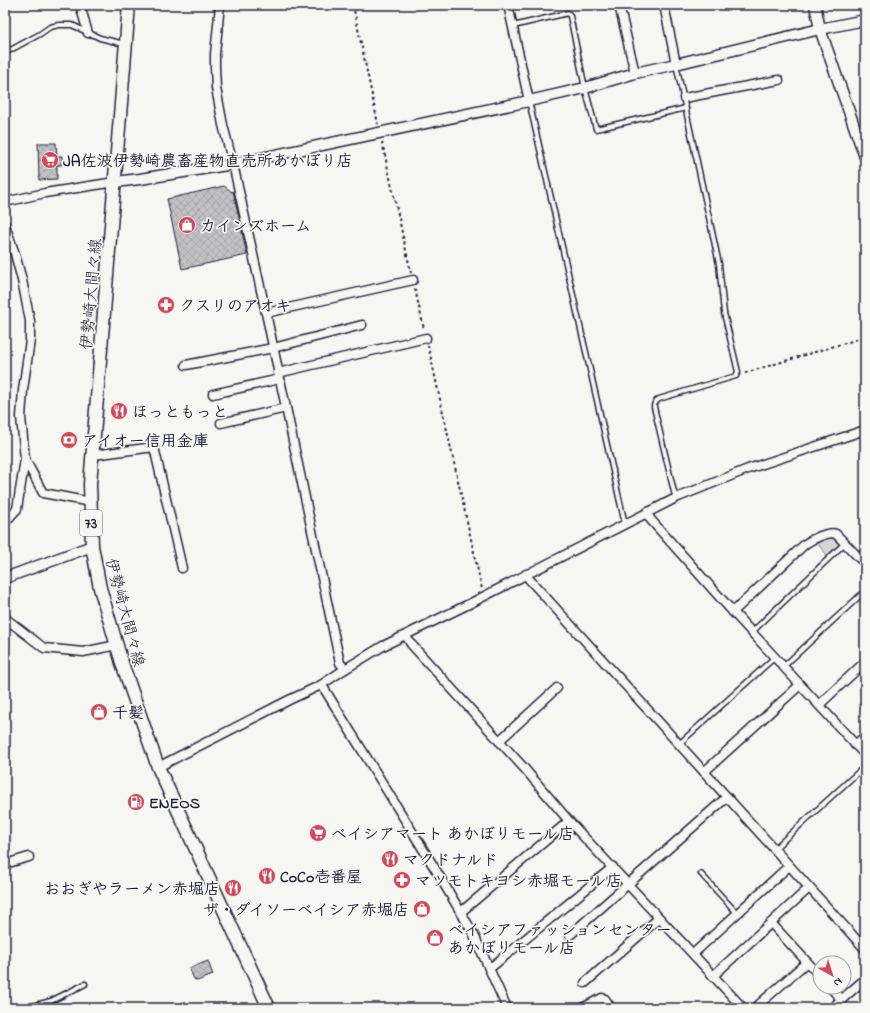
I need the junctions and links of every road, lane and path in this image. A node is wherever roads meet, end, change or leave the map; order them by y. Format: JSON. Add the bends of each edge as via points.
{"nodes":[{"id":1,"x":80,"y":5,"type":"edge"},
{"id":2,"x":129,"y":5,"type":"edge"},
{"id":3,"x":220,"y":5,"type":"edge"},
{"id":4,"x":353,"y":5,"type":"edge"},
{"id":5,"x":508,"y":5,"type":"edge"},
{"id":6,"x":619,"y":5,"type":"edge"},
{"id":7,"x":664,"y":5,"type":"edge"},
{"id":8,"x":815,"y":5,"type":"edge"},
{"id":9,"x":865,"y":20,"type":"edge"},
{"id":10,"x":513,"y":26,"type":"junction"},
{"id":11,"x":820,"y":29,"type":"junction"},
{"id":12,"x":88,"y":33,"type":"junction"},
{"id":13,"x":126,"y":45,"type":"junction"},
{"id":14,"x":5,"y":53,"type":"edge"},
{"id":15,"x":676,"y":64,"type":"junction"},
{"id":16,"x":635,"y":73,"type":"junction"},
{"id":17,"x":779,"y":80,"type":"dead end"},
{"id":18,"x":585,"y":88,"type":"junction"},
{"id":19,"x":684,"y":98,"type":"junction"},
{"id":20,"x":529,"y":100,"type":"junction"},
{"id":21,"x":686,"y":108,"type":"junction"},
{"id":22,"x":380,"y":132,"type":"junction"},
{"id":23,"x":865,"y":157,"type":"edge"},
{"id":24,"x":233,"y":164,"type":"junction"},
{"id":25,"x":115,"y":182,"type":"junction"},
{"id":26,"x":5,"y":202,"type":"edge"},
{"id":27,"x":5,"y":225,"type":"edge"},
{"id":28,"x":413,"y":280,"type":"junction"},
{"id":29,"x":266,"y":313,"type":"junction"},
{"id":30,"x":362,"y":325,"type":"dead end"},
{"id":31,"x":865,"y":337,"type":"edge"},
{"id":32,"x":426,"y":338,"type":"junction"},
{"id":33,"x":273,"y":348,"type":"junction"},
{"id":34,"x":186,"y":365,"type":"dead end"},
{"id":35,"x":279,"y":376,"type":"junction"},
{"id":36,"x":736,"y":376,"type":"junction"},
{"id":37,"x":213,"y":394,"type":"dead end"},
{"id":38,"x":286,"y":408,"type":"junction"},
{"id":39,"x":221,"y":423,"type":"dead end"},
{"id":40,"x":865,"y":430,"type":"edge"},
{"id":41,"x":92,"y":455,"type":"junction"},
{"id":42,"x":25,"y":459,"type":"junction"},
{"id":43,"x":676,"y":498,"type":"junction"},
{"id":44,"x":91,"y":502,"type":"junction"},
{"id":45,"x":648,"y":512,"type":"junction"},
{"id":46,"x":5,"y":522,"type":"edge"},
{"id":47,"x":625,"y":524,"type":"junction"},
{"id":48,"x":846,"y":543,"type":"junction"},
{"id":49,"x":92,"y":546,"type":"junction"},
{"id":50,"x":865,"y":564,"type":"edge"},
{"id":51,"x":182,"y":568,"type":"dead end"},
{"id":52,"x":526,"y":574,"type":"junction"},
{"id":53,"x":5,"y":578,"type":"edge"},
{"id":54,"x":865,"y":591,"type":"edge"},
{"id":55,"x":484,"y":596,"type":"junction"},
{"id":56,"x":733,"y":612,"type":"junction"},
{"id":57,"x":5,"y":618,"type":"edge"},
{"id":58,"x":752,"y":632,"type":"junction"},
{"id":59,"x":406,"y":636,"type":"junction"},
{"id":60,"x":117,"y":645,"type":"junction"},
{"id":61,"x":775,"y":657,"type":"junction"},
{"id":62,"x":865,"y":662,"type":"edge"},
{"id":63,"x":784,"y":667,"type":"junction"},
{"id":64,"x":345,"y":668,"type":"junction"},
{"id":65,"x":321,"y":685,"type":"junction"},
{"id":66,"x":800,"y":685,"type":"junction"},
{"id":67,"x":557,"y":688,"type":"dead end"},
{"id":68,"x":819,"y":705,"type":"junction"},
{"id":69,"x":865,"y":736,"type":"edge"},
{"id":70,"x":499,"y":741,"type":"junction"},
{"id":71,"x":679,"y":744,"type":"junction"},
{"id":72,"x":855,"y":745,"type":"junction"},
{"id":73,"x":865,"y":755,"type":"edge"},
{"id":74,"x":865,"y":766,"type":"edge"},
{"id":75,"x":158,"y":767,"type":"junction"},
{"id":76,"x":704,"y":772,"type":"junction"},
{"id":77,"x":727,"y":797,"type":"junction"},
{"id":78,"x":569,"y":821,"type":"junction"},
{"id":79,"x":774,"y":849,"type":"junction"},
{"id":80,"x":29,"y":857,"type":"dead end"},
{"id":81,"x":5,"y":864,"type":"edge"},
{"id":82,"x":789,"y":866,"type":"junction"},
{"id":83,"x":612,"y":867,"type":"junction"},
{"id":84,"x":701,"y":874,"type":"dead end"},
{"id":85,"x":628,"y":884,"type":"junction"},
{"id":86,"x":809,"y":888,"type":"junction"},
{"id":87,"x":460,"y":912,"type":"junction"},
{"id":88,"x":737,"y":914,"type":"junction"},
{"id":89,"x":659,"y":918,"type":"junction"},
{"id":90,"x":771,"y":923,"type":"junction"},
{"id":91,"x":570,"y":935,"type":"dead end"},
{"id":92,"x":865,"y":949,"type":"edge"},
{"id":93,"x":693,"y":954,"type":"junction"},
{"id":94,"x":807,"y":962,"type":"junction"},
{"id":95,"x":812,"y":967,"type":"edge"},
{"id":96,"x":489,"y":969,"type":"junction"},
{"id":97,"x":713,"y":976,"type":"junction"},
{"id":98,"x":865,"y":979,"type":"edge"},
{"id":99,"x":584,"y":983,"type":"dead end"},
{"id":100,"x":85,"y":984,"type":"dead end"},
{"id":101,"x":837,"y":995,"type":"edge"},
{"id":102,"x":842,"y":1000,"type":"junction"},
{"id":103,"x":24,"y":1008,"type":"edge"},
{"id":104,"x":269,"y":1008,"type":"edge"},
{"id":105,"x":507,"y":1008,"type":"edge"},
{"id":106,"x":582,"y":1008,"type":"edge"},
{"id":107,"x":612,"y":1008,"type":"edge"},
{"id":108,"x":743,"y":1008,"type":"edge"},
{"id":109,"x":756,"y":1008,"type":"edge"},
{"id":110,"x":832,"y":1008,"type":"edge"}],
"edges":[{"from":1,"to":12,"type":"street"},
{"from":2,"to":13,"type":"main road","name":"伊勢崎大間々線","number":"73"},
{"from":3,"to":24,"type":"street","via":[[215,54],[216,88]]},
{"from":4,"to":22,"type":"path"},
{"from":5,"to":10,"type":"street"},
{"from":6,"to":16,"type":"street"},
{"from":7,"to":15,"type":"street"},
{"from":8,"to":11,"type":"street"},
{"from":9,"to":11,"type":"street"},
{"from":10,"to":18,"type":"lane","via":[[568,13]]},
{"from":10,"to":20,"type":"street"},
{"from":11,"to":15,"type":"street"},
{"from":11,"to":23,"type":"street"},
{"from":12,"to":13,"type":"lane"},
{"from":12,"to":14,"type":"lane","via":[[72,25],[50,27]]},
{"from":13,"to":25,"type":"main road","name":"伊勢崎大間々線","number":"73"},
{"from":15,"to":16,"type":"street"},
{"from":15,"to":19,"type":"lane"},
{"from":16,"to":18,"type":"street"},
{"from":17,"to":19,"type":"street"},
{"from":18,"to":20,"type":"street"},
{"from":18,"to":21,"type":"lane","via":[[596,129]]},
{"from":19,"to":21,"type":"lane"},
{"from":20,"to":22,"type":"street"},
{"from":20,"to":47,"type":"lane"},
{"from":21,"to":36,"type":"lane","via":[[719,264],[724,313],[738,372]]},
{"from":22,"to":24,"type":"street"},
{"from":22,"to":28,"type":"path"},
{"from":24,"to":25,"type":"street"},
{"from":24,"to":29,"type":"street"},
{"from":25,"to":26,"type":"street"},
{"from":25,"to":41,"type":"main road","name":"伊勢崎大間々線","number":"73"},
{"from":27,"to":42,"type":"street","via":[[22,280],[30,321],[21,417]]},
{"from":28,"to":29,"type":"street"},
{"from":28,"to":32,"type":"path"},
{"from":29,"to":33,"type":"street"},
{"from":30,"to":33,"type":"street"},
{"from":31,"to":36,"type":"path"},
{"from":32,"to":35,"type":"street"},
{"from":32,"to":55,"type":"path"},
{"from":33,"to":34,"type":"street"},
{"from":33,"to":35,"type":"street"},
{"from":35,"to":37,"type":"street"},
{"from":35,"to":38,"type":"street"},
{"from":36,"to":43,"type":"lane","via":[[660,399],[654,404]]},
{"from":38,"to":39,"type":"street"},
{"from":38,"to":64,"type":"street","via":[[340,663]]},
{"from":40,"to":43,"type":"street","via":[[748,469]]},
{"from":41,"to":44,"type":"main road","name":"伊勢崎大間々線","number":"73"},
{"from":41,"to":51,"type":"street","via":[[154,447]]},
{"from":42,"to":44,"type":"street","via":[[43,492]]},
{"from":42,"to":46,"type":"street","via":[[17,509]]},
{"from":43,"to":45,"type":"street"},
{"from":44,"to":49,"type":"main road","name":"伊勢崎大間々線","number":"73"},
{"from":45,"to":47,"type":"street"},
{"from":45,"to":56,"type":"street","via":[[651,520]]},
{"from":47,"to":52,"type":"street"},
{"from":48,"to":50,"type":"street"},
{"from":48,"to":56,"type":"street","via":[[834,533],[809,541]]},
{"from":48,"to":58,"type":"lane"},
{"from":49,"to":53,"type":"street"},
{"from":49,"to":60,"type":"main road","name":"伊勢崎大間々線","number":"73","via":[[100,588]]},
{"from":52,"to":55,"type":"street"},
{"from":52,"to":71,"type":"street"},
{"from":54,"to":63,"type":"lane"},
{"from":55,"to":59,"type":"street"},
{"from":56,"to":58,"type":"street"},
{"from":57,"to":60,"type":"street","via":[[44,648],[83,652]]},
{"from":58,"to":61,"type":"street"},
{"from":59,"to":64,"type":"street"},
{"from":59,"to":70,"type":"street"},
{"from":60,"to":75,"type":"main road","name":"伊勢崎大間々線","number":"73"},
{"from":61,"to":63,"type":"street"},
{"from":61,"to":71,"type":"lane"},
{"from":62,"to":68,"type":"street"},
{"from":63,"to":66,"type":"street"},
{"from":64,"to":65,"type":"street"},
{"from":65,"to":75,"type":"street"},
{"from":65,"to":87,"type":"street"},
{"from":66,"to":68,"type":"street"},
{"from":66,"to":76,"type":"street"},
{"from":67,"to":70,"type":"street"},
{"from":68,"to":72,"type":"street"},
{"from":69,"to":72,"type":"street"},
{"from":70,"to":78,"type":"street"},
{"from":71,"to":76,"type":"street"},
{"from":72,"to":73,"type":"street"},
{"from":74,"to":79,"type":"lane"},
{"from":75,"to":104,"type":"main road","name":"伊勢崎大間々線","number":"73"},
{"from":76,"to":77,"type":"street"},
{"from":77,"to":79,"type":"street"},
{"from":77,"to":85,"type":"street"},
{"from":78,"to":83,"type":"street"},
{"from":78,"to":87,"type":"street"},
{"from":79,"to":82,"type":"street"},
{"from":80,"to":81,"type":"street"},
{"from":82,"to":86,"type":"street"},
{"from":82,"to":88,"type":"street"},
{"from":83,"to":85,"type":"street"},
{"from":83,"to":96,"type":"street"},
{"from":84,"to":88,"type":"lane"},
{"from":85,"to":89,"type":"street"},
{"from":85,"to":91,"type":"street"},
{"from":86,"to":90,"type":"street"},
{"from":86,"to":92,"type":"street"},
{"from":87,"to":96,"type":"street","via":[[473,933]]},
{"from":88,"to":93,"type":"street"},
{"from":89,"to":93,"type":"street"},
{"from":89,"to":99,"type":"street"},
{"from":90,"to":94,"type":"street"},
{"from":90,"to":97,"type":"street"},
{"from":93,"to":97,"type":"street"},
{"from":94,"to":95,"type":"street"},
{"from":94,"to":109,"type":"street"},
{"from":96,"to":105,"type":"street"},
{"from":97,"to":108,"type":"street"},
{"from":98,"to":102,"type":"street"},
{"from":100,"to":103,"type":"lane","via":[[50,1001]]},
{"from":101,"to":102,"type":"street"},
{"from":102,"to":110,"type":"street"},
{"from":106,"to":107,"type":"street","via":[[602,998]]}]}
